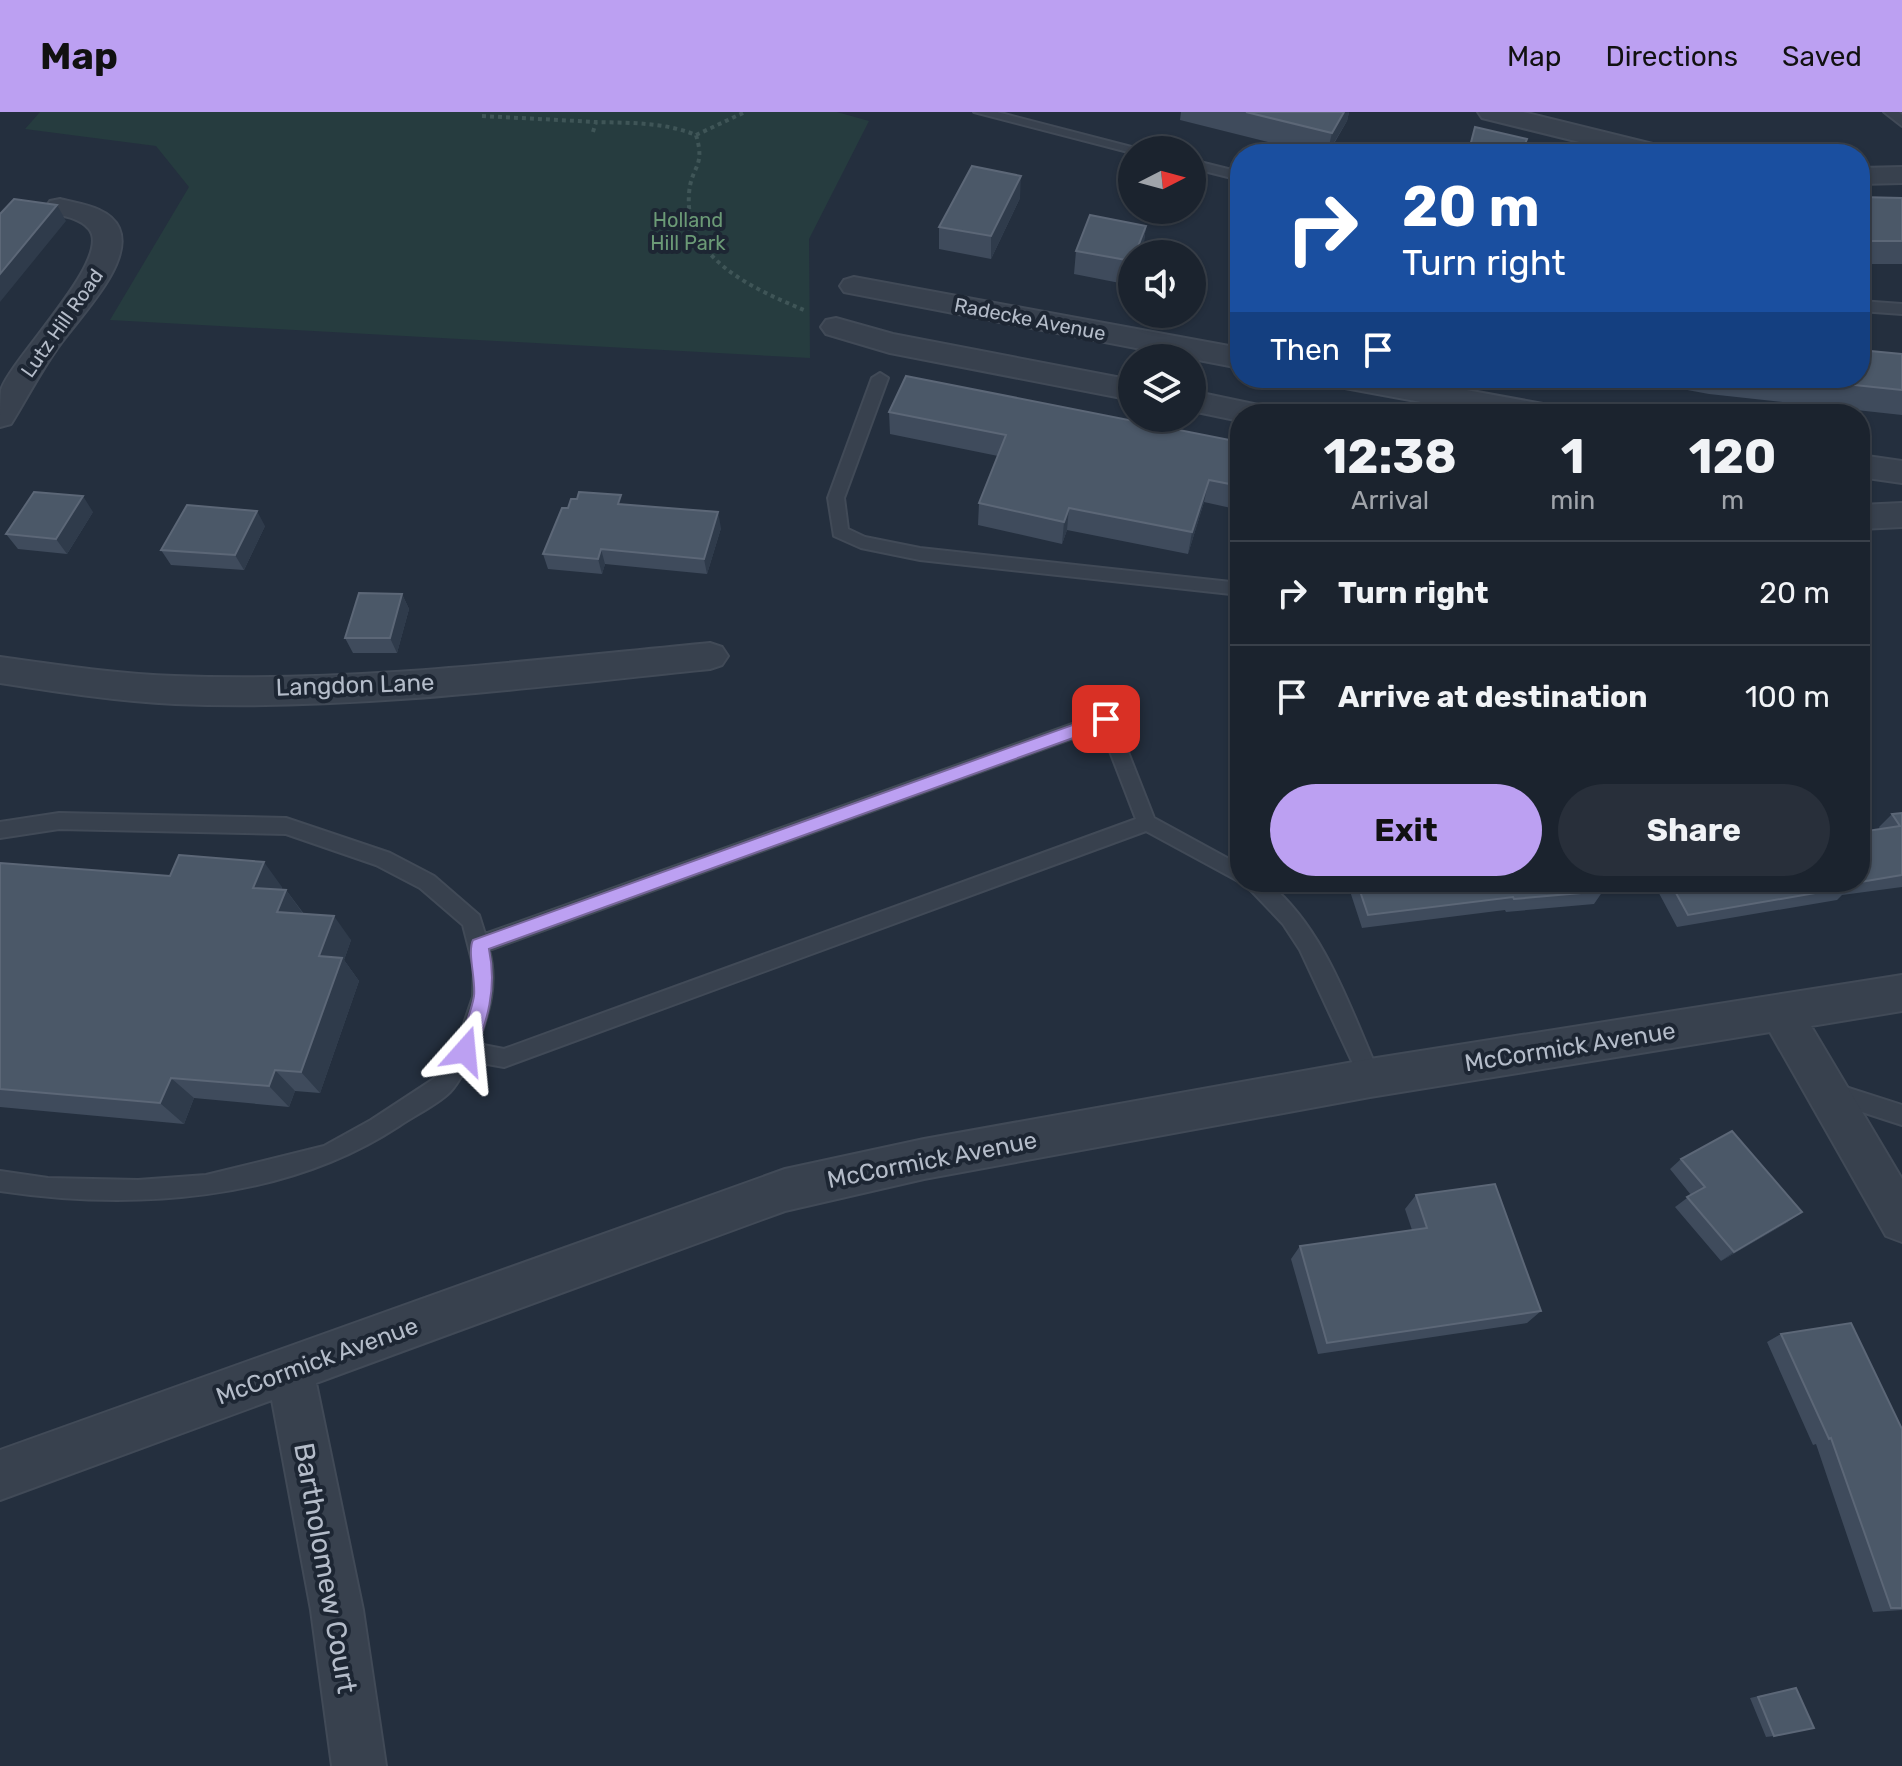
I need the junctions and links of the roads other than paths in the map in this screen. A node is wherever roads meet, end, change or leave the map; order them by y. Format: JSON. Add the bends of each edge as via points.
{"nodes":[{"id":1,"x":981,"y":112,"type":"edge"},
{"id":2,"x":1491,"y":112,"type":"edge"},
{"id":3,"x":1891,"y":112,"type":"edge"},
{"id":4,"x":1902,"y":122,"type":"edge"},
{"id":5,"x":1620,"y":144,"type":"edge"},
{"id":6,"x":1118,"y":146,"type":"edge"},
{"id":7,"x":1206,"y":168,"type":"edge"},
{"id":8,"x":1230,"y":174,"type":"edge"},
{"id":9,"x":1902,"y":175,"type":"edge"},
{"id":10,"x":1870,"y":176,"type":"edge"},
{"id":11,"x":60,"y":207,"type":"edge"},
{"id":12,"x":854,"y":286,"type":"dead end"},
{"id":13,"x":914,"y":297,"type":"junction"},
{"id":14,"x":1870,"y":307,"type":"edge"},
{"id":15,"x":1902,"y":309,"type":"edge"},
{"id":16,"x":826,"y":320,"type":"road end"},
{"id":17,"x":890,"y":343,"type":"junction"},
{"id":18,"x":1230,"y":356,"type":"edge"},
{"id":19,"x":880,"y":378,"type":"dead end"},
{"id":20,"x":1118,"y":387,"type":"edge"},
{"id":21,"x":1400,"y":388,"type":"edge"},
{"id":22,"x":1206,"y":404,"type":"edge"},
{"id":23,"x":1488,"y":404,"type":"edge"},
{"id":24,"x":1230,"y":409,"type":"edge"},
{"id":25,"x":0,"y":417,"type":"edge"},
{"id":26,"x":1870,"y":467,"type":"edge"},
{"id":27,"x":1902,"y":472,"type":"edge"},
{"id":28,"x":1902,"y":515,"type":"edge"},
{"id":29,"x":1870,"y":517,"type":"edge"},
{"id":30,"x":1230,"y":588,"type":"edge"},
{"id":31,"x":710,"y":656,"type":"dead end"},
{"id":32,"x":0,"y":670,"type":"edge"},
{"id":33,"x":1147,"y":823,"type":"junction"},
{"id":34,"x":0,"y":830,"type":"edge"},
{"id":35,"x":1230,"y":869,"type":"edge"},
{"id":36,"x":1268,"y":892,"type":"edge"},
{"id":37,"x":479,"y":945,"type":"junction"},
{"id":38,"x":1902,"y":993,"type":"edge"},
{"id":39,"x":1782,"y":1014,"type":"junction"},
{"id":40,"x":465,"y":1051,"type":"junction"},
{"id":41,"x":1370,"y":1078,"type":"junction"},
{"id":42,"x":1826,"y":1091,"type":"junction"},
{"id":43,"x":1902,"y":1115,"type":"edge"},
{"id":44,"x":0,"y":1181,"type":"edge"},
{"id":45,"x":1902,"y":1221,"type":"edge"},
{"id":46,"x":290,"y":1371,"type":"junction"},
{"id":47,"x":0,"y":1475,"type":"edge"},
{"id":48,"x":359,"y":1766,"type":"edge"}],
"edges":[{"from":1,"to":6,"type":"lane"},
{"from":2,"to":5,"type":"street"},
{"from":3,"to":4,"type":"lane"},
{"from":7,"to":8,"type":"lane"},
{"from":9,"to":10,"type":"street"},
{"from":11,"to":25,"type":"street","name":"Lutz Hill Road","via":[[100,223],[108,234],[107,253],[93,283],[46,342]]},
{"from":12,"to":13,"type":"street","name":"Radecke Avenue"},
{"from":13,"to":17,"type":"street"},
{"from":13,"to":18,"type":"street","name":"Radecke Avenue"},
{"from":14,"to":15,"type":"lane"},
{"from":16,"to":17,"type":"street"},
{"from":17,"to":20,"type":"street"},
{"from":19,"to":30,"type":"lane","via":[[836,498],[840,532],[861,542],[920,554]]},
{"from":21,"to":23,"type":"street"},
{"from":22,"to":24,"type":"street"},
{"from":26,"to":27,"type":"street"},
{"from":28,"to":29,"type":"street"},
{"from":31,"to":32,"type":"street","name":"Langdon Lane","via":[[389,686],[278,689],[130,689]]},
{"from":33,"to":35,"type":"lane"},
{"from":33,"to":37,"type":"lane","via":[[1106,719]]},
{"from":33,"to":40,"type":"lane","via":[[504,1058]]},
{"from":34,"to":37,"type":"lane","via":[[59,821],[286,826],[369,854],[427,882],[472,921]]},
{"from":36,"to":41,"type":"lane","via":[[1318,965]]},
{"from":37,"to":40,"type":"lane","via":[[483,997]]},
{"from":38,"to":39,"type":"street","name":"McCormick Avenue"},
{"from":39,"to":41,"type":"street","name":"McCormick Avenue"},
{"from":39,"to":42,"type":"street"},
{"from":40,"to":44,"type":"lane","via":[[443,1085],[328,1155],[206,1185],[48,1188]]},
{"from":41,"to":46,"type":"street","name":"McCormick Avenue","via":[[924,1159],[785,1190]]},
{"from":42,"to":43,"type":"lane"},
{"from":42,"to":45,"type":"street"},
{"from":46,"to":47,"type":"street","name":"McCormick Avenue"},
{"from":46,"to":48,"type":"street","name":"Bartholomew Court","via":[[337,1610]]}]}
